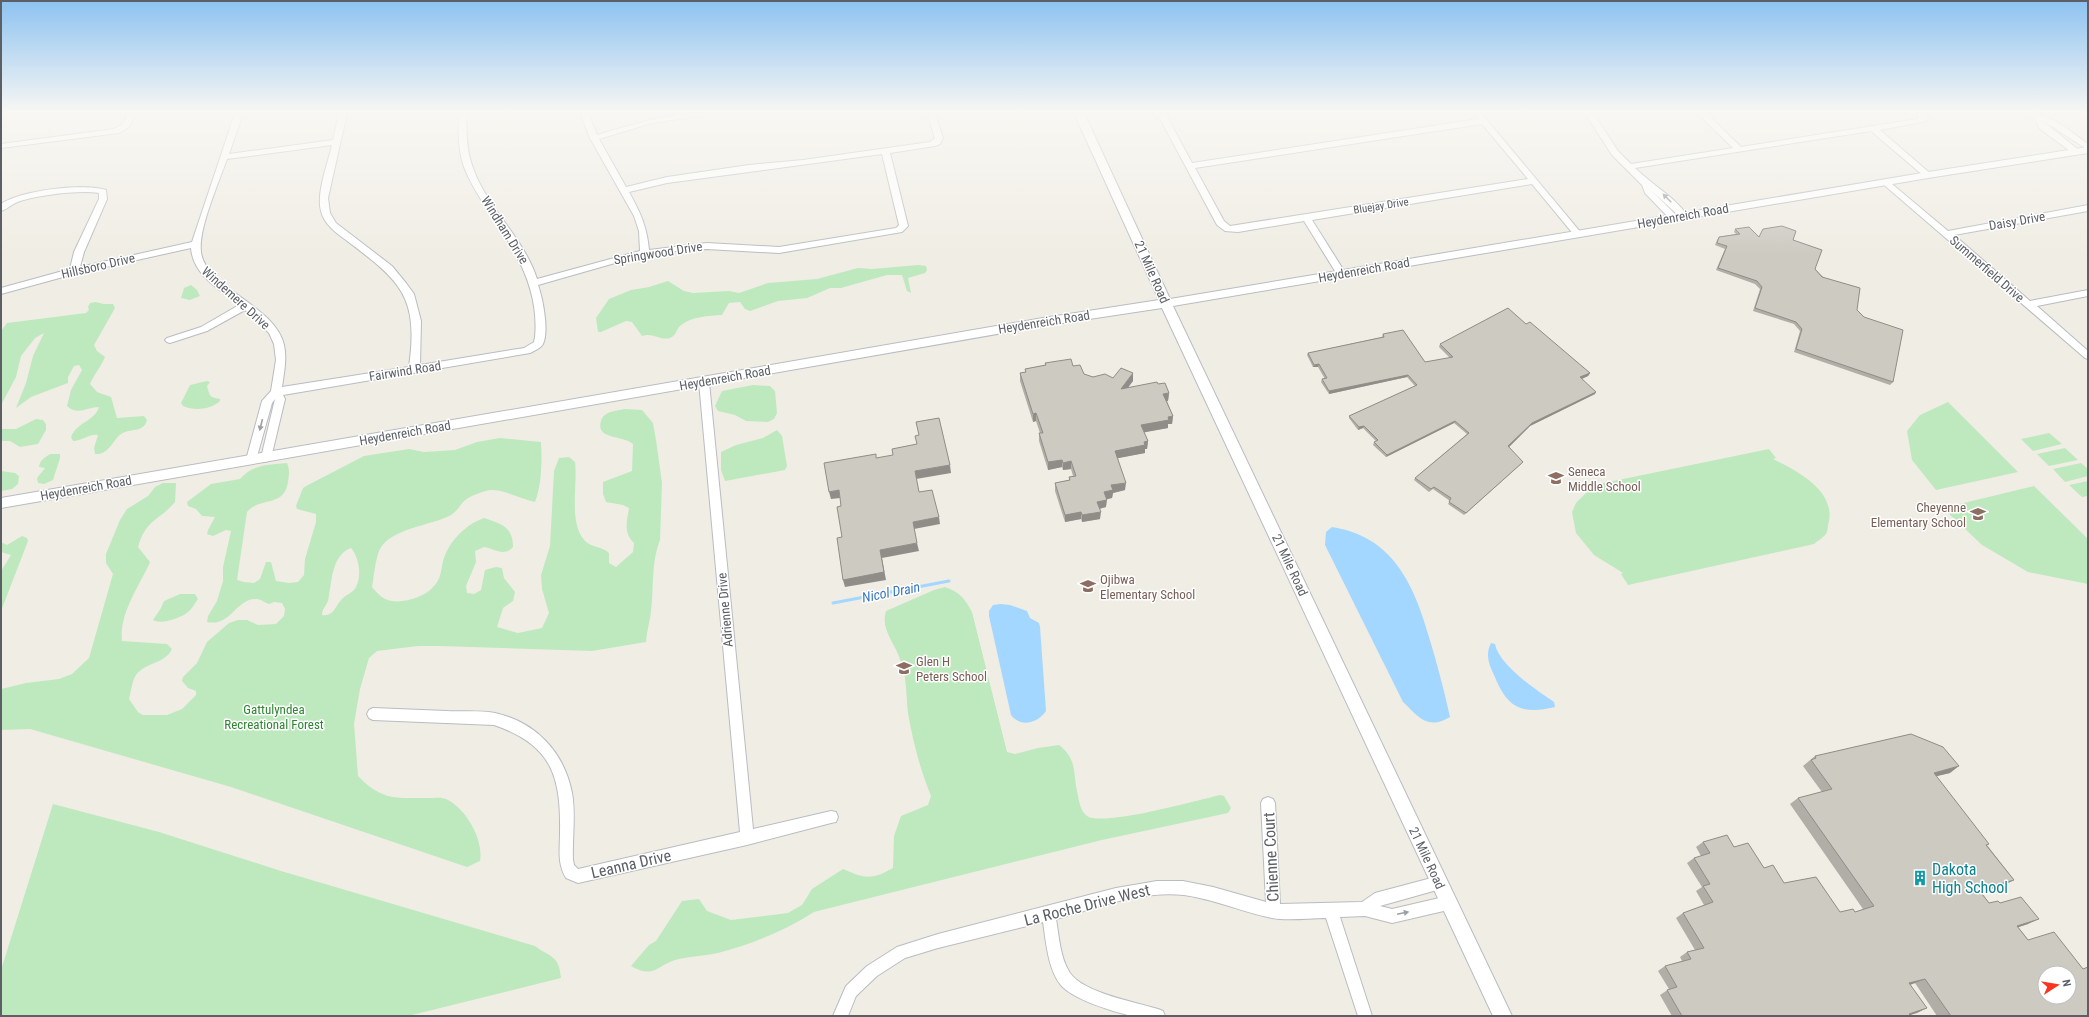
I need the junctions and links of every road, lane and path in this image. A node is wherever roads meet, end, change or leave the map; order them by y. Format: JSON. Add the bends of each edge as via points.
{"nodes":[{"id":1,"x":223,"y":160,"type":"edge"},
{"id":2,"x":332,"y":160,"type":"edge"},
{"id":3,"x":468,"y":160,"type":"edge"},
{"id":4,"x":607,"y":160,"type":"edge"},
{"id":5,"x":814,"y":160,"type":"edge"},
{"id":6,"x":887,"y":160,"type":"edge"},
{"id":7,"x":1101,"y":160,"type":"edge"},
{"id":8,"x":1187,"y":160,"type":"edge"},
{"id":9,"x":1226,"y":160,"type":"edge"},
{"id":10,"x":1517,"y":160,"type":"edge"},
{"id":11,"x":1622,"y":160,"type":"edge"},
{"id":12,"x":1668,"y":160,"type":"edge"},
{"id":13,"x":1911,"y":160,"type":"edge"},
{"id":14,"x":2019,"y":160,"type":"edge"},
{"id":15,"x":1190,"y":166,"type":"junction"},
{"id":16,"x":1628,"y":167,"type":"junction"},
{"id":17,"x":1928,"y":175,"type":"junction"},
{"id":18,"x":1534,"y":181,"type":"junction"},
{"id":19,"x":1886,"y":182,"type":"junction"},
{"id":20,"x":625,"y":190,"type":"junction"},
{"id":21,"x":5,"y":206,"type":"edge"},
{"id":22,"x":2088,"y":208,"type":"edge"},
{"id":23,"x":1679,"y":217,"type":"junction"},
{"id":24,"x":1306,"y":218,"type":"junction"},
{"id":25,"x":1578,"y":234,"type":"junction"},
{"id":26,"x":1946,"y":234,"type":"junction"},
{"id":27,"x":196,"y":244,"type":"junction"},
{"id":28,"x":645,"y":253,"type":"junction"},
{"id":29,"x":74,"y":271,"type":"junction"},
{"id":30,"x":1341,"y":274,"type":"junction"},
{"id":31,"x":535,"y":283,"type":"junction"},
{"id":32,"x":1,"y":291,"type":"edge"},
{"id":33,"x":2088,"y":294,"type":"edge"},
{"id":34,"x":1167,"y":304,"type":"junction"},
{"id":35,"x":2028,"y":305,"type":"junction"},
{"id":36,"x":245,"y":306,"type":"junction"},
{"id":37,"x":170,"y":340,"type":"dead end"},
{"id":38,"x":534,"y":348,"type":"joint"},
{"id":39,"x":2088,"y":356,"type":"edge"},
{"id":40,"x":414,"y":370,"type":"junction"},
{"id":41,"x":704,"y":382,"type":"junction"},
{"id":42,"x":276,"y":392,"type":"junction"},
{"id":43,"x":266,"y":458,"type":"junction"},
{"id":44,"x":251,"y":460,"type":"junction"},
{"id":45,"x":1,"y":503,"type":"edge"},
{"id":46,"x":373,"y":714,"type":"dead end"},
{"id":47,"x":1268,"y":803,"type":"dead end"},
{"id":48,"x":831,"y":817,"type":"dead end"},
{"id":49,"x":747,"y":838,"type":"junction"},
{"id":50,"x":1439,"y":883,"type":"junction"},
{"id":51,"x":1448,"y":903,"type":"junction"},
{"id":52,"x":1365,"y":909,"type":"junction"},
{"id":53,"x":1274,"y":911,"type":"junction"},
{"id":54,"x":1331,"y":911,"type":"junction"},
{"id":55,"x":1048,"y":914,"type":"junction"},
{"id":56,"x":840,"y":1016,"type":"edge"},
{"id":57,"x":1158,"y":1016,"type":"edge"},
{"id":58,"x":1365,"y":1016,"type":"edge"},
{"id":59,"x":1503,"y":1016,"type":"edge"}],
"edges":[{"from":1,"to":27,"type":"street","name":"Windemere Drive"},
{"from":2,"to":40,"type":"street","via":[[324,198],[326,215],[337,229],[387,266],[405,288],[416,322]]},
{"from":3,"to":31,"type":"street","name":"Windham Drive","via":[[472,176],[523,256]]},
{"from":4,"to":20,"type":"street"},
{"from":5,"to":20,"type":"street","via":[[668,180]]},
{"from":6,"to":28,"type":"street","name":"Springwood Drive","via":[[903,221],[902,228],[893,232],[775,250],[707,246]]},
{"from":7,"to":34,"type":"street","name":"21 Mile Road"},
{"from":8,"to":15,"type":"street"},
{"from":9,"to":15,"type":"street"},
{"from":10,"to":18,"type":"street"},
{"from":11,"to":16,"type":"street"},
{"from":12,"to":16,"type":"street"},
{"from":13,"to":17,"type":"street"},
{"from":14,"to":17,"type":"street","name":"Heydenreich Road"},
{"from":15,"to":24,"type":"street","name":"Bluejay Drive","via":[[1220,223],[1228,229]]},
{"from":16,"to":23,"type":"street","via":[[1646,184],[1648,191]]},
{"from":17,"to":19,"type":"street","name":"Heydenreich Road"},
{"from":18,"to":24,"type":"street","name":"Bluejay Drive"},
{"from":18,"to":25,"type":"street"},
{"from":19,"to":23,"type":"street","name":"Heydenreich Road"},
{"from":19,"to":26,"type":"street","name":"Summerfield Drive"},
{"from":20,"to":28,"type":"street","via":[[641,223]]},
{"from":21,"to":29,"type":"street","via":[[34,196],[88,189],[101,190],[103,199],[79,252]]},
{"from":22,"to":26,"type":"street","name":"Daisy Drive"},
{"from":23,"to":25,"type":"street","name":"Heydenreich Road"},
{"from":24,"to":30,"type":"street"},
{"from":25,"to":30,"type":"street","name":"Heydenreich Road"},
{"from":26,"to":35,"type":"street","name":"Summerfield Drive"},
{"from":27,"to":29,"type":"street","name":"Hillsboro Drive"},
{"from":27,"to":36,"type":"street","name":"Windemere Drive","via":[[198,262],[204,272]]},
{"from":28,"to":31,"type":"street","name":"Springwood Drive"},
{"from":29,"to":32,"type":"street","name":"Hillsboro Drive"},
{"from":30,"to":34,"type":"street","name":"Heydenreich Road"},
{"from":31,"to":38,"type":"street","name":"Windham Drive","via":[[540,335],[539,342]]},
{"from":33,"to":35,"type":"street"},
{"from":34,"to":41,"type":"street","name":"Heydenreich Road","via":[[1043,322]]},
{"from":34,"to":50,"type":"street","name":"21 Mile Road"},
{"from":35,"to":39,"type":"street","name":"Summerfield Drive"},
{"from":36,"to":37,"type":"street","via":[[200,331]]},
{"from":36,"to":42,"type":"street","name":"Windemere Drive","via":[[268,326],[279,344],[281,360]]},
{"from":38,"to":40,"type":"street","name":"Fairwind Road"},
{"from":40,"to":42,"type":"street","name":"Fairwind Road"},
{"from":41,"to":43,"type":"street","name":"Heydenreich Road"},
{"from":41,"to":49,"type":"street","name":"Adrienne Drive"},
{"from":42,"to":43,"type":"street","name":"Windemere Drive","via":[[280,399]]},
{"from":42,"to":44,"type":"street","name":"Windemere Drive","one_way":true,"via":[[267,401]]},
{"from":43,"to":44,"type":"street","name":"Heydenreich Road"},
{"from":44,"to":45,"type":"street","name":"Heydenreich Road"},
{"from":46,"to":49,"type":"street","name":"Leanna Drive","via":[[494,719],[511,724],[538,741],[552,756],[565,787],[568,816],[566,862],[571,873],[578,876]]},
{"from":47,"to":53,"type":"street","name":"Chienne Court"},
{"from":48,"to":49,"type":"street","name":"Leanna Drive"},
{"from":50,"to":51,"type":"street","name":"21 Mile Road"},
{"from":50,"to":52,"type":"street","name":"La Roche Drive West","via":[[1375,900]]},
{"from":52,"to":51,"type":"street","name":"La Roche Drive West","one_way":true,"via":[[1392,916]]},
{"from":51,"to":59,"type":"street","name":"21 Mile Road"},
{"from":52,"to":54,"type":"street","name":"La Roche Drive West"},
{"from":53,"to":54,"type":"street","name":"La Roche Drive West"},
{"from":53,"to":55,"type":"street","name":"La Roche Drive West","via":[[1183,888],[1158,888],[1116,895]]},
{"from":54,"to":58,"type":"street"},
{"from":55,"to":56,"type":"street","name":"La Roche Drive West","via":[[902,952],[872,971],[851,991]]},
{"from":55,"to":57,"type":"street","via":[[1060,966],[1065,979],[1072,987],[1088,995]]}]}
